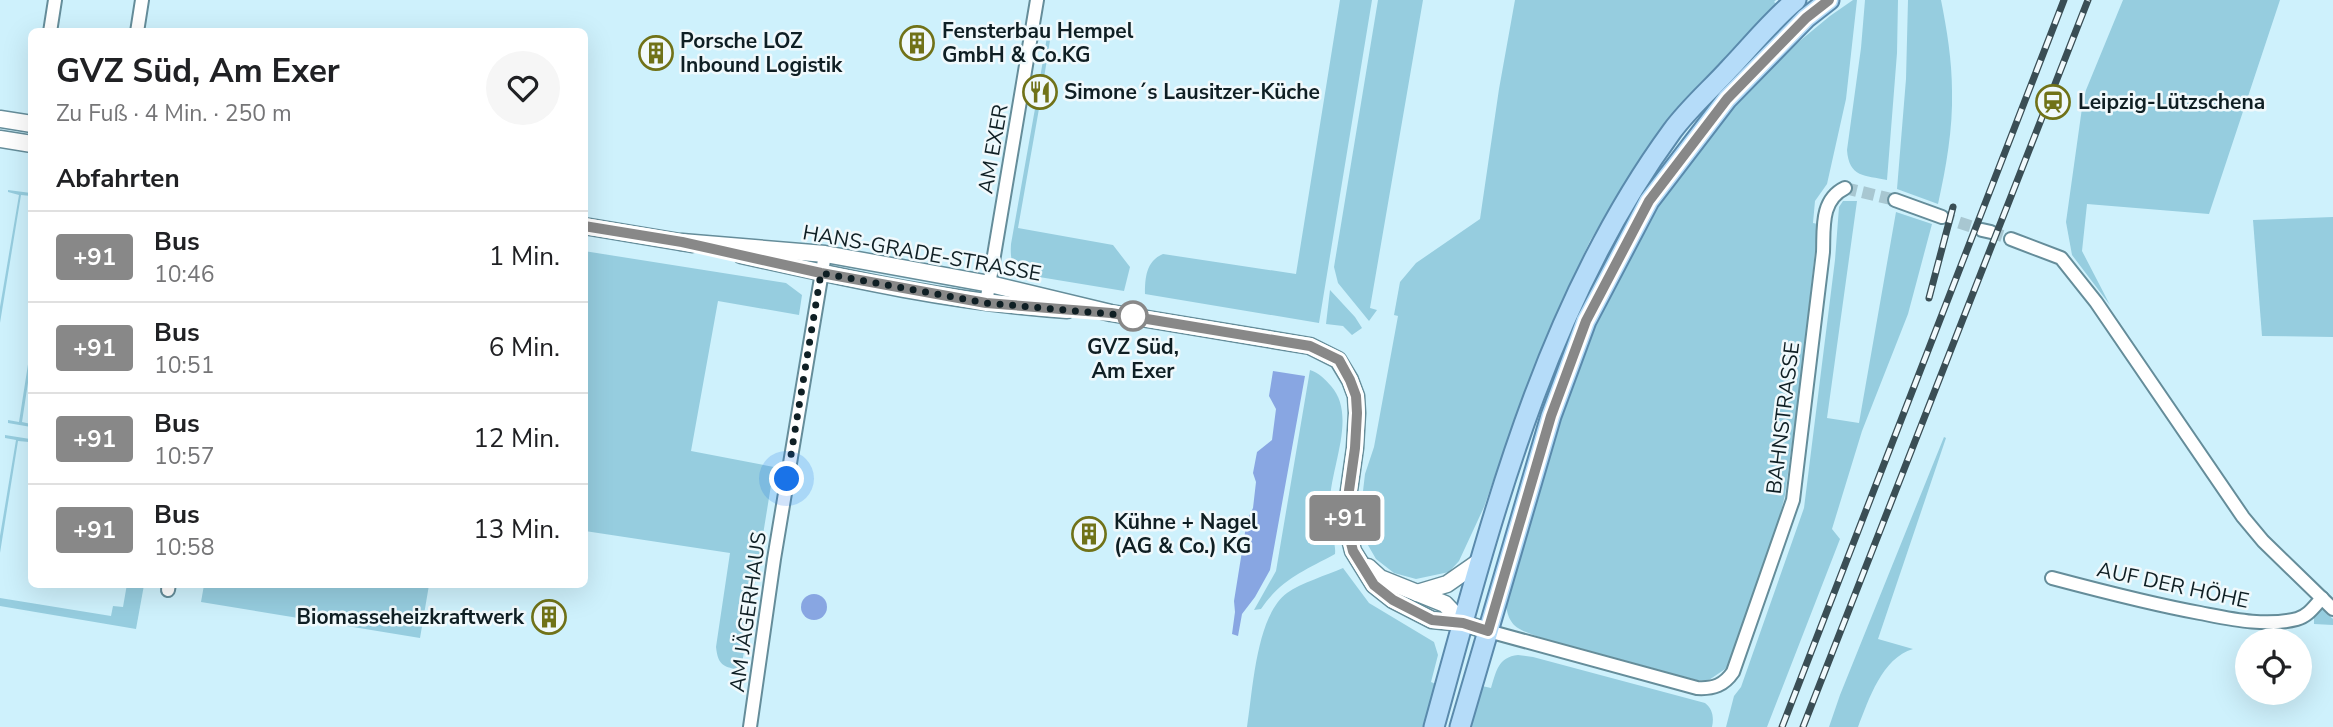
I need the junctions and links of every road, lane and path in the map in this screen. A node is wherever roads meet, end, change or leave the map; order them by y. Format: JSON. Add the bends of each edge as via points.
{"nodes":[{"id":1,"x":55,"y":0,"type":"edge"},
{"id":2,"x":142,"y":0,"type":"edge"},
{"id":3,"x":1037,"y":0,"type":"edge"},
{"id":4,"x":1829,"y":0,"type":"edge"},
{"id":5,"x":1794,"y":2,"type":"edge"},
{"id":6,"x":51,"y":28,"type":"edge"},
{"id":7,"x":137,"y":28,"type":"edge"},
{"id":8,"x":0,"y":119,"type":"edge"},
{"id":9,"x":28,"y":123,"type":"edge"},
{"id":10,"x":0,"y":139,"type":"edge"},
{"id":11,"x":28,"y":144,"type":"edge"},
{"id":12,"x":1845,"y":188,"type":"dead end"},
{"id":13,"x":1895,"y":200,"type":"tunnel mouth"},
{"id":14,"x":1942,"y":217,"type":"tunnel mouth"},
{"id":15,"x":588,"y":227,"type":"edge"},
{"id":16,"x":2011,"y":239,"type":"tunnel mouth"},
{"id":17,"x":682,"y":242,"type":"junction"},
{"id":18,"x":825,"y":254,"type":"junction"},
{"id":19,"x":821,"y":273,"type":"junction"},
{"id":20,"x":990,"y":284,"type":"junction"},
{"id":21,"x":986,"y":303,"type":"junction"},
{"id":22,"x":1111,"y":313,"type":"junction"},
{"id":23,"x":1357,"y":558,"type":"junction"},
{"id":24,"x":1480,"y":561,"type":"junction"},
{"id":25,"x":2052,"y":578,"type":"dead end"},
{"id":26,"x":1417,"y":593,"type":"junction"},
{"id":27,"x":2322,"y":598,"type":"junction"},
{"id":28,"x":2333,"y":609,"type":"edge"},
{"id":29,"x":1463,"y":623,"type":"junction"},
{"id":30,"x":1488,"y":631,"type":"junction"},
{"id":31,"x":750,"y":727,"type":"edge"},
{"id":32,"x":1434,"y":727,"type":"edge"},
{"id":33,"x":1460,"y":727,"type":"edge"}],
"edges":[{"from":1,"to":6,"type":"street"},
{"from":2,"to":7,"type":"street"},
{"from":3,"to":20,"type":"street","name":"AM EXER"},
{"from":4,"to":30,"type":"main road","via":[[1727,99],[1649,201],[1586,321],[1551,416]]},
{"from":5,"to":24,"type":"main road","via":[[1674,129],[1616,216],[1567,311],[1527,412]]},
{"from":8,"to":9,"type":"street"},
{"from":10,"to":11,"type":"street"},
{"from":12,"to":30,"type":"street","name":"BAHNSTRASSE","via":[[1831,197],[1825,215],[1793,500],[1727,681],[1697,688]]},
{"from":13,"to":14,"type":"street"},
{"from":15,"to":17,"type":"street","name":"HANS-GRADE-STRASSE"},
{"from":16,"to":27,"type":"street","via":[[2061,258],[2243,517]]},
{"from":17,"to":18,"type":"street","name":"HANS-GRADE-STRASSE"},
{"from":17,"to":19,"type":"street","name":"HANS-GRADE-STRASSE"},
{"from":18,"to":19,"type":"street","name":"AM JÄGERHAUS"},
{"from":18,"to":20,"type":"street","name":"HANS-GRADE-STRASSE"},
{"from":19,"to":21,"type":"street","name":"HANS-GRADE-STRASSE"},
{"from":19,"to":31,"type":"street","name":"AM JÄGERHAUS"},
{"from":20,"to":21,"type":"street","name":"AM EXER"},
{"from":20,"to":22,"type":"street","name":"HANS-GRADE-STRASSE"},
{"from":21,"to":22,"type":"street","name":"HANS-GRADE-STRASSE"},
{"from":22,"to":23,"type":"street","name":"HANS-GRADE-STRASSE","via":[[1310,346],[1339,360],[1356,396],[1355,448],[1345,519]]},
{"from":23,"to":26,"type":"street","name":"HANS-GRADE-STRASSE","via":[[1380,578]]},
{"from":23,"to":29,"type":"street","name":"HANS-GRADE-STRASSE","via":[[1374,585],[1393,600],[1432,620]]},
{"from":24,"to":26,"type":"street","via":[[1447,584]]},
{"from":24,"to":29,"type":"main road"},
{"from":25,"to":27,"type":"street","name":"AUF DER HÖHE","via":[[2146,603],[2264,622],[2297,619]]},
{"from":26,"to":29,"type":"street","name":"HANS-GRADE-STRASSE","via":[[1445,604]]},
{"from":27,"to":28,"type":"street"},
{"from":29,"to":30,"type":"street","name":"HANS-GRADE-STRASSE"},
{"from":29,"to":32,"type":"main road"},
{"from":30,"to":33,"type":"main road"}]}
